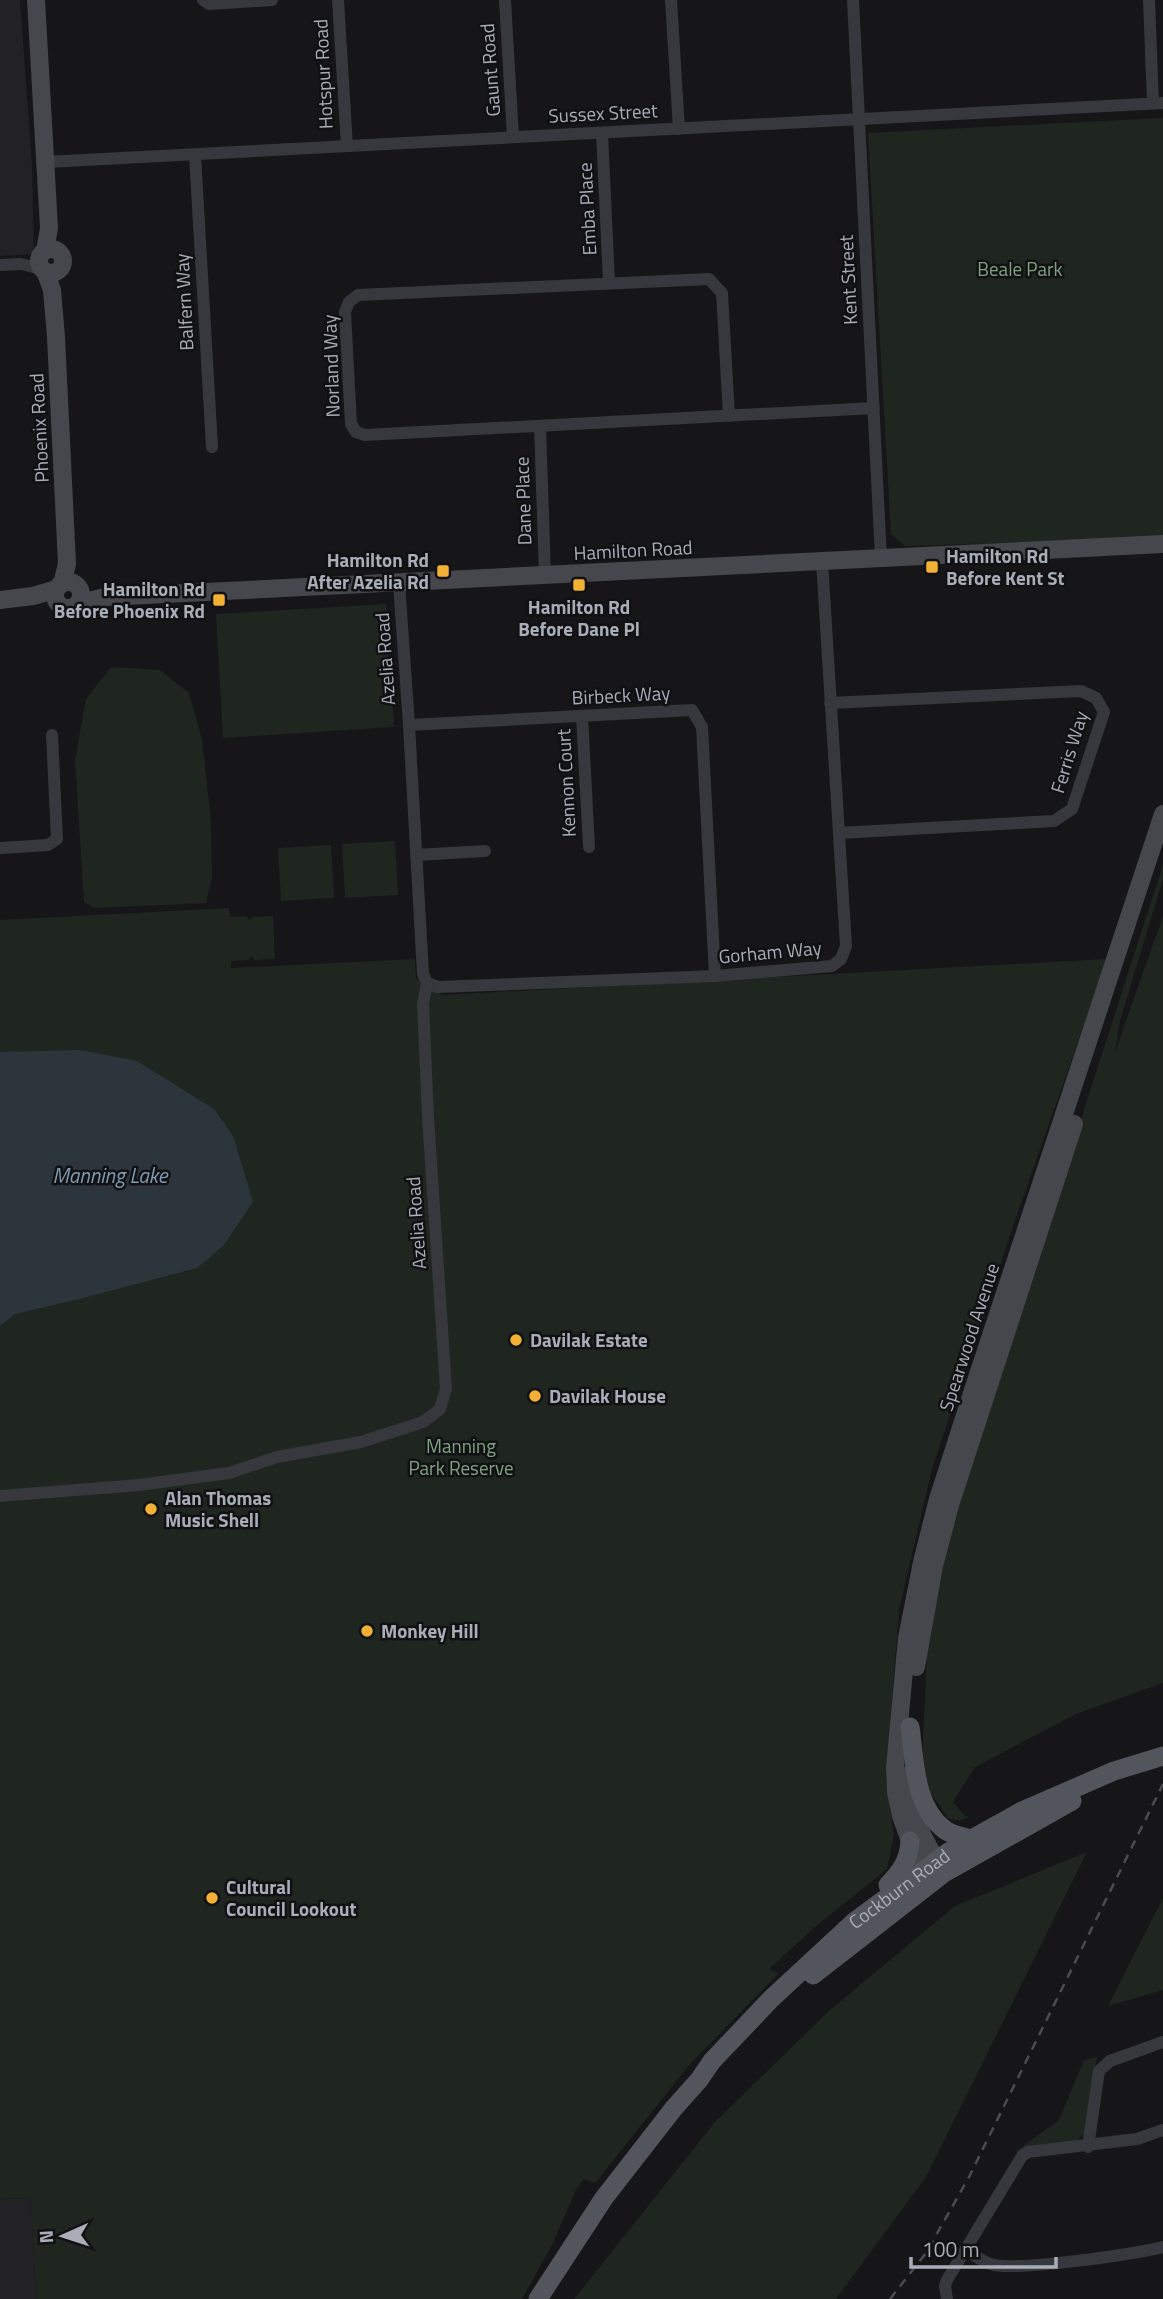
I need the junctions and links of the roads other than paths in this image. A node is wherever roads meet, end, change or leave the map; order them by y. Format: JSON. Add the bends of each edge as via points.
{"nodes":[{"id":1,"x":36,"y":0,"type":"edge"},
{"id":2,"x":203,"y":0,"type":"edge"},
{"id":3,"x":272,"y":0,"type":"edge"},
{"id":4,"x":338,"y":0,"type":"edge"},
{"id":5,"x":505,"y":0,"type":"edge"},
{"id":6,"x":671,"y":0,"type":"edge"},
{"id":7,"x":853,"y":0,"type":"edge"},
{"id":8,"x":1149,"y":0,"type":"edge"},
{"id":9,"x":1158,"y":103,"type":"edge"},
{"id":10,"x":859,"y":120,"type":"junction"},
{"id":11,"x":679,"y":129,"type":"junction"},
{"id":12,"x":602,"y":133,"type":"junction"},
{"id":13,"x":513,"y":137,"type":"junction"},
{"id":14,"x":347,"y":146,"type":"junction"},
{"id":15,"x":195,"y":155,"type":"junction"},
{"id":16,"x":46,"y":162,"type":"junction"},
{"id":17,"x":49,"y":261,"type":"junction"},
{"id":18,"x":0,"y":265,"type":"edge"},
{"id":19,"x":610,"y":282,"type":"junction"},
{"id":20,"x":874,"y":408,"type":"junction"},
{"id":21,"x":729,"y":416,"type":"junction"},
{"id":22,"x":540,"y":426,"type":"junction"},
{"id":23,"x":212,"y":447,"type":"dead end"},
{"id":24,"x":1163,"y":544,"type":"edge"},
{"id":25,"x":881,"y":558,"type":"junction"},
{"id":26,"x":822,"y":561,"type":"junction"},
{"id":27,"x":545,"y":576,"type":"junction"},
{"id":28,"x":398,"y":583,"type":"junction"},
{"id":29,"x":68,"y":591,"type":"junction"},
{"id":30,"x":0,"y":600,"type":"edge"},
{"id":31,"x":0,"y":606,"type":"edge"},
{"id":32,"x":830,"y":703,"type":"junction"},
{"id":33,"x":582,"y":716,"type":"junction"},
{"id":34,"x":409,"y":725,"type":"junction"},
{"id":35,"x":52,"y":735,"type":"dead end"},
{"id":36,"x":1163,"y":814,"type":"edge"},
{"id":37,"x":839,"y":833,"type":"junction"},
{"id":38,"x":589,"y":847,"type":"dead end"},
{"id":39,"x":0,"y":848,"type":"edge"},
{"id":40,"x":1163,"y":851,"type":"edge"},
{"id":41,"x":485,"y":852,"type":"dead end"},
{"id":42,"x":416,"y":855,"type":"junction"},
{"id":43,"x":715,"y":976,"type":"junction"},
{"id":44,"x":427,"y":983,"type":"junction"},
{"id":45,"x":0,"y":1496,"type":"edge"},
{"id":46,"x":910,"y":1727,"type":"junction"},
{"id":47,"x":1163,"y":1756,"type":"edge"},
{"id":48,"x":1144,"y":1763,"type":"junction"},
{"id":49,"x":971,"y":1839,"type":"junction"},
{"id":50,"x":910,"y":1841,"type":"junction"},
{"id":51,"x":935,"y":1871,"type":"junction"},
{"id":52,"x":873,"y":1906,"type":"junction"},
{"id":53,"x":1163,"y":2042,"type":"edge"},
{"id":54,"x":699,"y":2080,"type":"junction"},
{"id":55,"x":1163,"y":2130,"type":"edge"},
{"id":56,"x":1088,"y":2147,"type":"junction"},
{"id":57,"x":1163,"y":2246,"type":"edge"},
{"id":58,"x":966,"y":2251,"type":"junction"},
{"id":59,"x":538,"y":2299,"type":"edge"},
{"id":60,"x":947,"y":2299,"type":"edge"}],
"edges":[{"from":1,"to":16,"type":"main road","name":"Phoenix Road"},
{"from":2,"to":3,"type":"street","via":[[209,4]]},
{"from":4,"to":14,"type":"street","name":"Hotspur Road"},
{"from":5,"to":13,"type":"street","name":"Gaunt Road"},
{"from":6,"to":11,"type":"street"},
{"from":7,"to":10,"type":"street","name":"Kent Street"},
{"from":8,"to":9,"type":"street"},
{"from":9,"to":10,"type":"street","name":"Sussex Street"},
{"from":10,"to":11,"type":"street","name":"Sussex Street"},
{"from":10,"to":20,"type":"street","name":"Kent Street"},
{"from":11,"to":12,"type":"street","name":"Sussex Street"},
{"from":12,"to":13,"type":"street","name":"Sussex Street"},
{"from":12,"to":19,"type":"street","name":"Emba Place"},
{"from":13,"to":14,"type":"street","name":"Sussex Street"},
{"from":14,"to":15,"type":"street","name":"Sussex Street"},
{"from":15,"to":16,"type":"street","name":"Sussex Street"},
{"from":15,"to":23,"type":"street","name":"Balfern Way"},
{"from":16,"to":17,"type":"main road","name":"Phoenix Road"},
{"from":17,"to":18,"type":"street"},
{"from":17,"to":29,"type":"main road","name":"Phoenix Road"},
{"from":19,"to":21,"type":"street","name":"Norland Way","via":[[709,279],[722,293]]},
{"from":19,"to":22,"type":"street","name":"Norland Way","via":[[358,295],[349,302],[345,312],[351,424],[356,432]]},
{"from":20,"to":21,"type":"street","name":"Norland Way"},
{"from":20,"to":25,"type":"street","name":"Kent Street"},
{"from":21,"to":22,"type":"street","name":"Norland Way"},
{"from":22,"to":27,"type":"street","name":"Dane Place"},
{"from":24,"to":25,"type":"main road","name":"Hamilton Road"},
{"from":25,"to":26,"type":"main road","name":"Hamilton Road"},
{"from":26,"to":27,"type":"main road","name":"Hamilton Road"},
{"from":26,"to":32,"type":"street","name":"Gorham Way"},
{"from":27,"to":28,"type":"main road","name":"Hamilton Road"},
{"from":28,"to":29,"type":"main road","name":"Hamilton Road","via":[[105,597]]},
{"from":28,"to":34,"type":"street","name":"Azelia Road"},
{"from":29,"to":30,"type":"main road"},
{"from":29,"to":31,"type":"main road"},
{"from":32,"to":37,"type":"street","name":"Gorham Way"},
{"from":32,"to":37,"type":"street","name":"Ferris Way","via":[[1081,691],[1096,698],[1104,712],[1072,809],[1054,821]]},
{"from":33,"to":34,"type":"street","name":"Birbeck Way"},
{"from":33,"to":38,"type":"street","name":"Kennon Court"},
{"from":33,"to":43,"type":"street","name":"Birbeck Way","via":[[692,710],[702,727]]},
{"from":34,"to":42,"type":"street","name":"Azelia Road"},
{"from":35,"to":39,"type":"street","via":[[57,839],[48,845]]},
{"from":36,"to":50,"type":"main road","name":"Spearwood Avenue","via":[[976,1381],[922,1562],[907,1638],[895,1768],[896,1792]]},
{"from":37,"to":43,"type":"street","name":"Gorham Way","via":[[846,946],[841,959],[832,966]]},
{"from":40,"to":46,"type":"main road","name":"Spearwood Avenue","via":[[950,1504],[919,1645]]},
{"from":41,"to":42,"type":"street"},
{"from":42,"to":44,"type":"street","name":"Azelia Road","via":[[422,974]]},
{"from":43,"to":44,"type":"street","name":"Gorham Way","via":[[438,987]]},
{"from":44,"to":45,"type":"street","name":"Azelia Road","via":[[423,1004],[428,1117],[446,1389],[440,1409],[424,1422],[369,1440],[277,1457],[229,1473]]},
{"from":46,"to":49,"type":"main road","via":[[918,1788],[930,1814],[946,1831]]},
{"from":46,"to":51,"type":"main road","name":"Spearwood Avenue","via":[[908,1791]]},
{"from":47,"to":48,"type":"main road","name":"Cockburn Road"},
{"from":48,"to":49,"type":"main road","name":"Cockburn Road","via":[[1060,1793]]},
{"from":48,"to":51,"type":"main road","name":"Cockburn Road"},
{"from":49,"to":51,"type":"main road","name":"Cockburn Road"},
{"from":50,"to":51,"type":"main road","name":"Spearwood Avenue"},
{"from":50,"to":52,"type":"main road","via":[[909,1857]]},
{"from":51,"to":52,"type":"main road","name":"Cockburn Road"},
{"from":51,"to":54,"type":"main road","name":"Cockburn Road","via":[[812,1975]]},
{"from":52,"to":54,"type":"main road","name":"Cockburn Road","via":[[758,2011]]},
{"from":53,"to":56,"type":"street","via":[[1110,2062],[1099,2071]]},
{"from":54,"to":59,"type":"main road","name":"Cockburn Road","via":[[604,2198]]},
{"from":55,"to":56,"type":"street"},
{"from":56,"to":58,"type":"street","via":[[1022,2156]]},
{"from":57,"to":58,"type":"street","via":[[1014,2266],[991,2264]]},
{"from":58,"to":60,"type":"street","via":[[947,2280]]}]}
